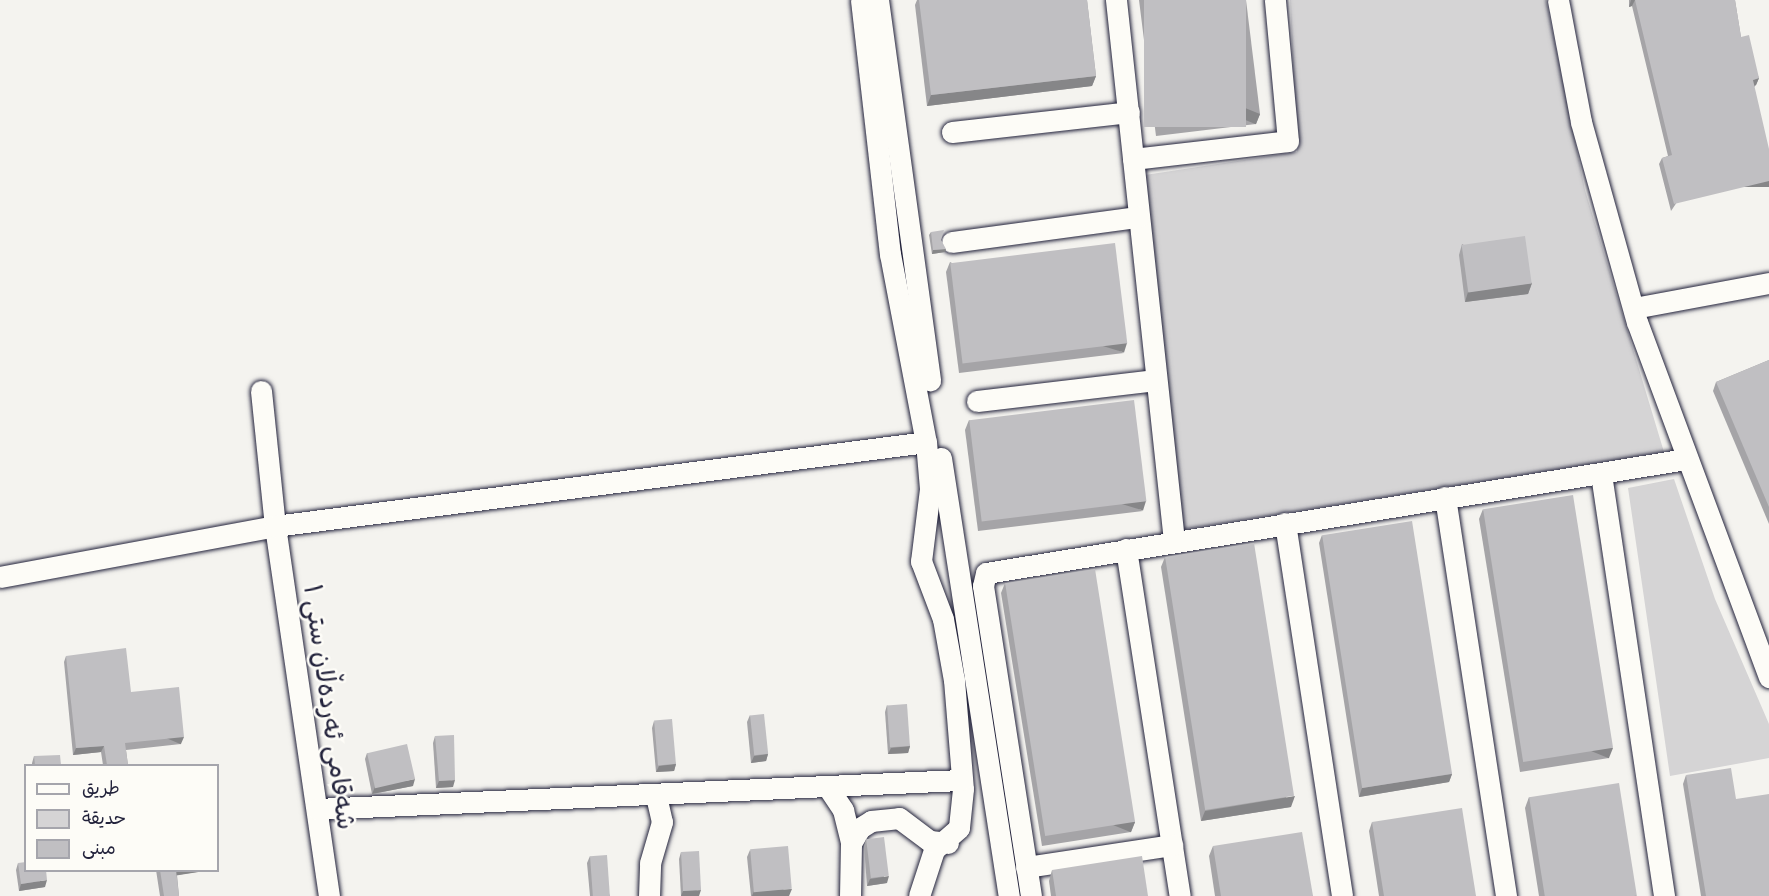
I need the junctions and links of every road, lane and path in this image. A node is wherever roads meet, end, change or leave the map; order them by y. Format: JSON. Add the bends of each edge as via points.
{"nodes":[{"id":1,"x":861,"y":0,"type":"edge"},
{"id":2,"x":878,"y":0,"type":"edge"},
{"id":3,"x":1116,"y":0,"type":"edge"},
{"id":4,"x":1275,"y":0,"type":"edge"},
{"id":5,"x":1558,"y":0,"type":"edge"},
{"id":6,"x":1129,"y":112,"type":"junction"},
{"id":7,"x":952,"y":132,"type":"dead end"},
{"id":8,"x":1132,"y":159,"type":"junction"},
{"id":9,"x":1138,"y":218,"type":"junction"},
{"id":10,"x":952,"y":242,"type":"dead end"},
{"id":11,"x":1769,"y":283,"type":"edge"},
{"id":12,"x":1634,"y":308,"type":"junction"},
{"id":13,"x":1156,"y":380,"type":"junction"},
{"id":14,"x":261,"y":391,"type":"dead end"},
{"id":15,"x":977,"y":401,"type":"dead end"},
{"id":16,"x":926,"y":442,"type":"junction"},
{"id":17,"x":1686,"y":459,"type":"junction"},
{"id":18,"x":1601,"y":474,"type":"junction"},
{"id":19,"x":1445,"y":497,"type":"junction"},
{"id":20,"x":1285,"y":523,"type":"junction"},
{"id":21,"x":274,"y":526,"type":"junction"},
{"id":22,"x":1174,"y":541,"type":"junction"},
{"id":23,"x":1126,"y":549,"type":"junction"},
{"id":24,"x":0,"y":577,"type":"edge"},
{"id":25,"x":1769,"y":677,"type":"edge"},
{"id":26,"x":961,"y":780,"type":"junction"},
{"id":27,"x":871,"y":784,"type":"junction"},
{"id":28,"x":827,"y":786,"type":"junction"},
{"id":29,"x":656,"y":795,"type":"junction"},
{"id":30,"x":317,"y":809,"type":"junction"},
{"id":31,"x":899,"y":818,"type":"junction"},
{"id":32,"x":851,"y":843,"type":"junction"},
{"id":33,"x":946,"y":843,"type":"junction"},
{"id":34,"x":1172,"y":845,"type":"junction"},
{"id":35,"x":1026,"y":867,"type":"junction"},
{"id":36,"x":329,"y":896,"type":"edge"},
{"id":37,"x":649,"y":896,"type":"edge"},
{"id":38,"x":850,"y":896,"type":"edge"},
{"id":39,"x":919,"y":896,"type":"edge"},
{"id":40,"x":1009,"y":896,"type":"edge"},
{"id":41,"x":1031,"y":896,"type":"edge"},
{"id":42,"x":1180,"y":896,"type":"edge"},
{"id":43,"x":1342,"y":896,"type":"edge"},
{"id":44,"x":1506,"y":896,"type":"edge"},
{"id":45,"x":1664,"y":896,"type":"edge"}],
"edges":[{"from":1,"to":16,"type":"street","via":[[891,265]]},
{"from":2,"to":40,"type":"street","via":[[956,563]]},
{"from":3,"to":6,"type":"street"},
{"from":4,"to":8,"type":"street","via":[[1288,141]]},
{"from":5,"to":12,"type":"street","via":[[1581,122]]},
{"from":6,"to":7,"type":"street"},
{"from":6,"to":8,"type":"street"},
{"from":8,"to":9,"type":"street"},
{"from":9,"to":10,"type":"street"},
{"from":9,"to":13,"type":"street"},
{"from":11,"to":12,"type":"street"},
{"from":12,"to":17,"type":"street"},
{"from":13,"to":15,"type":"street"},
{"from":13,"to":22,"type":"street"},
{"from":14,"to":21,"type":"street","name":"شەقامی ئەردەڵان ستی ١"},
{"from":16,"to":21,"type":"street"},
{"from":16,"to":26,"type":"street","via":[[930,489],[921,561],[943,619],[954,680]]},
{"from":17,"to":18,"type":"street"},
{"from":17,"to":25,"type":"street"},
{"from":18,"to":19,"type":"street"},
{"from":18,"to":45,"type":"street"},
{"from":19,"to":20,"type":"street"},
{"from":19,"to":44,"type":"street"},
{"from":20,"to":22,"type":"street"},
{"from":20,"to":43,"type":"street"},
{"from":21,"to":24,"type":"street"},
{"from":21,"to":30,"type":"street","name":"شەقامی ئەردەڵان ستی ١"},
{"from":22,"to":23,"type":"street"},
{"from":23,"to":34,"type":"street"},
{"from":23,"to":35,"type":"street","via":[[991,571],[983,578]]},
{"from":26,"to":27,"type":"street"},
{"from":26,"to":33,"type":"street","via":[[959,828]]},
{"from":27,"to":28,"type":"street"},
{"from":27,"to":31,"type":"street","via":[[888,798]]},
{"from":28,"to":29,"type":"street"},
{"from":28,"to":32,"type":"street","via":[[843,810]]},
{"from":29,"to":30,"type":"street"},
{"from":29,"to":37,"type":"street","via":[[662,822],[650,863]]},
{"from":30,"to":36,"type":"street","name":"شەقامی ئەردەڵان ستی ١"},
{"from":31,"to":32,"type":"street","via":[[871,821],[860,828]]},
{"from":31,"to":33,"type":"street","via":[[930,841]]},
{"from":32,"to":38,"type":"street"},
{"from":33,"to":39,"type":"street","via":[[934,850]]},
{"from":34,"to":35,"type":"street"},
{"from":34,"to":42,"type":"street"},
{"from":35,"to":41,"type":"street"}]}
